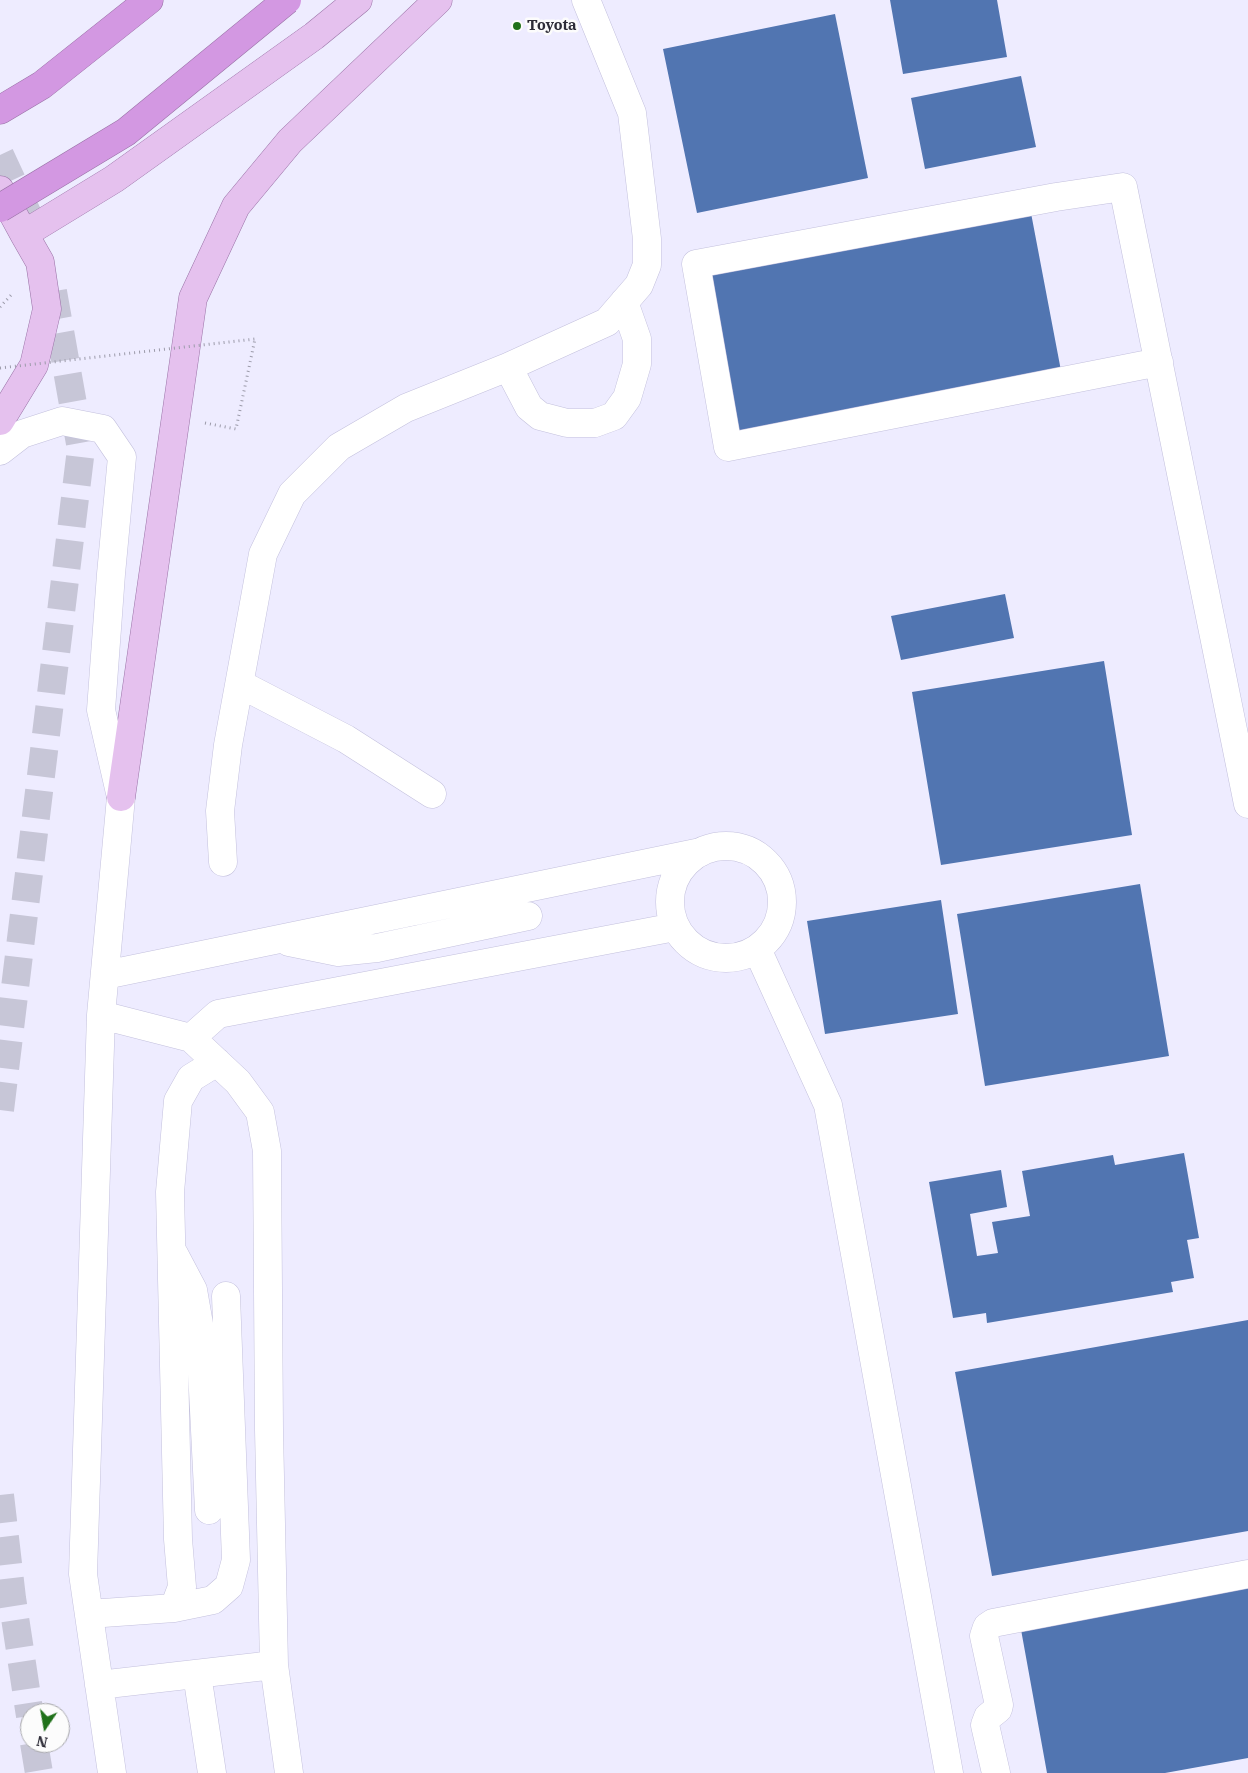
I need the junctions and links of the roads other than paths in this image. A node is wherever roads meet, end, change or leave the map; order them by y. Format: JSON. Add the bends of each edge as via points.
{"nodes":[{"id":1,"x":148,"y":0,"type":"edge"},
{"id":2,"x":287,"y":0,"type":"edge"},
{"id":3,"x":358,"y":0,"type":"edge"},
{"id":4,"x":438,"y":0,"type":"edge"},
{"id":5,"x":586,"y":0,"type":"edge"},
{"id":6,"x":0,"y":110,"type":"edge"},
{"id":7,"x":0,"y":190,"type":"edge"},
{"id":8,"x":0,"y":208,"type":"edge"},
{"id":9,"x":24,"y":234,"type":"junction"},
{"id":10,"x":624,"y":302,"type":"junction"},
{"id":11,"x":1159,"y":362,"type":"junction"},
{"id":12,"x":508,"y":367,"type":"junction"},
{"id":13,"x":0,"y":421,"type":"edge"},
{"id":14,"x":0,"y":451,"type":"edge"},
{"id":15,"x":240,"y":684,"type":"junction"},
{"id":16,"x":432,"y":794,"type":"dead end"},
{"id":17,"x":121,"y":797,"type":"junction"},
{"id":18,"x":1248,"y":804,"type":"edge"},
{"id":19,"x":701,"y":852,"type":"junction"},
{"id":20,"x":223,"y":862,"type":"dead end"},
{"id":21,"x":528,"y":916,"type":"dead end"},
{"id":22,"x":675,"y":927,"type":"junction"},
{"id":23,"x":277,"y":939,"type":"junction"},
{"id":24,"x":757,"y":949,"type":"junction"},
{"id":25,"x":105,"y":975,"type":"junction"},
{"id":26,"x":102,"y":1015,"type":"junction"},
{"id":27,"x":192,"y":1038,"type":"junction"},
{"id":28,"x":217,"y":1062,"type":"junction"},
{"id":29,"x":171,"y":1248,"type":"junction"},
{"id":30,"x":226,"y":1296,"type":"dead end"},
{"id":31,"x":209,"y":1510,"type":"dead end"},
{"id":32,"x":1248,"y":1574,"type":"edge"},
{"id":33,"x":174,"y":1608,"type":"junction"},
{"id":34,"x":89,"y":1614,"type":"junction"},
{"id":35,"x":274,"y":1666,"type":"junction"},
{"id":36,"x":197,"y":1674,"type":"junction"},
{"id":37,"x":100,"y":1685,"type":"junction"},
{"id":38,"x":1005,"y":1766,"type":"edge"},
{"id":39,"x":112,"y":1773,"type":"edge"},
{"id":40,"x":212,"y":1773,"type":"edge"},
{"id":41,"x":289,"y":1773,"type":"edge"},
{"id":42,"x":949,"y":1773,"type":"edge"}],
"edges":[{"from":1,"to":6,"type":"highway","via":[[42,85]]},
{"from":2,"to":8,"type":"highway","bridge":true,"via":[[126,132]]},
{"from":3,"to":9,"type":"main road","via":[[314,36],[114,179]]},
{"from":4,"to":17,"type":"main road","via":[[290,141],[236,206],[193,298]]},
{"from":5,"to":10,"type":"street","via":[[632,113],[647,239],[647,265],[639,285]]},
{"from":7,"to":9,"type":"main road"},
{"from":9,"to":13,"type":"main road","via":[[40,262],[47,310],[34,365]]},
{"from":10,"to":12,"type":"street","via":[[607,322]]},
{"from":10,"to":12,"type":"street","via":[[637,338],[637,364],[627,398],[614,416],[595,423],[567,423],[540,416],[529,408]]},
{"from":11,"to":11,"type":"street","via":[[1123,186],[696,264],[728,446]]},
{"from":11,"to":18,"type":"street"},
{"from":12,"to":15,"type":"street","via":[[406,408],[339,446],[292,494],[263,554]]},
{"from":14,"to":17,"type":"street","via":[[22,434],[62,421],[103,429],[122,457],[102,710]]},
{"from":15,"to":16,"type":"street","via":[[346,739]]},
{"from":15,"to":20,"type":"street","via":[[220,810]]},
{"from":17,"to":25,"type":"street"},
{"from":19,"to":22,"type":"street","via":[[676,876],[670,893],[670,911]]},
{"from":19,"to":23,"type":"street"},
{"from":19,"to":24,"type":"street","via":[[718,847],[736,847],[752,853],[768,865],[778,881],[782,900],[780,919],[771,936]]},
{"from":21,"to":23,"type":"street","via":[[377,948],[338,952]]},
{"from":22,"to":24,"type":"street","via":[[686,942],[701,953],[720,958],[739,957]]},
{"from":22,"to":27,"type":"street","via":[[218,1014]]},
{"from":23,"to":25,"type":"street"},
{"from":24,"to":42,"type":"street","via":[[828,1105]]},
{"from":25,"to":26,"type":"street"},
{"from":26,"to":27,"type":"street"},
{"from":26,"to":34,"type":"street","via":[[83,1574]]},
{"from":27,"to":28,"type":"street"},
{"from":28,"to":29,"type":"street","via":[[191,1078],[178,1101],[170,1192]]},
{"from":28,"to":35,"type":"street","via":[[238,1082],[260,1112],[267,1151]]},
{"from":29,"to":31,"type":"street","via":[[193,1290],[200,1330]]},
{"from":29,"to":33,"type":"street","via":[[182,1587]]},
{"from":30,"to":33,"type":"street","via":[[236,1560],[229,1586],[213,1600]]},
{"from":32,"to":38,"type":"street","via":[[994,1623],[987,1627],[984,1636],[999,1704],[985,1724]]},
{"from":33,"to":34,"type":"street"},
{"from":34,"to":37,"type":"street"},
{"from":35,"to":36,"type":"street"},
{"from":35,"to":41,"type":"street"},
{"from":36,"to":37,"type":"street"},
{"from":36,"to":40,"type":"street"},
{"from":37,"to":39,"type":"street"}]}
